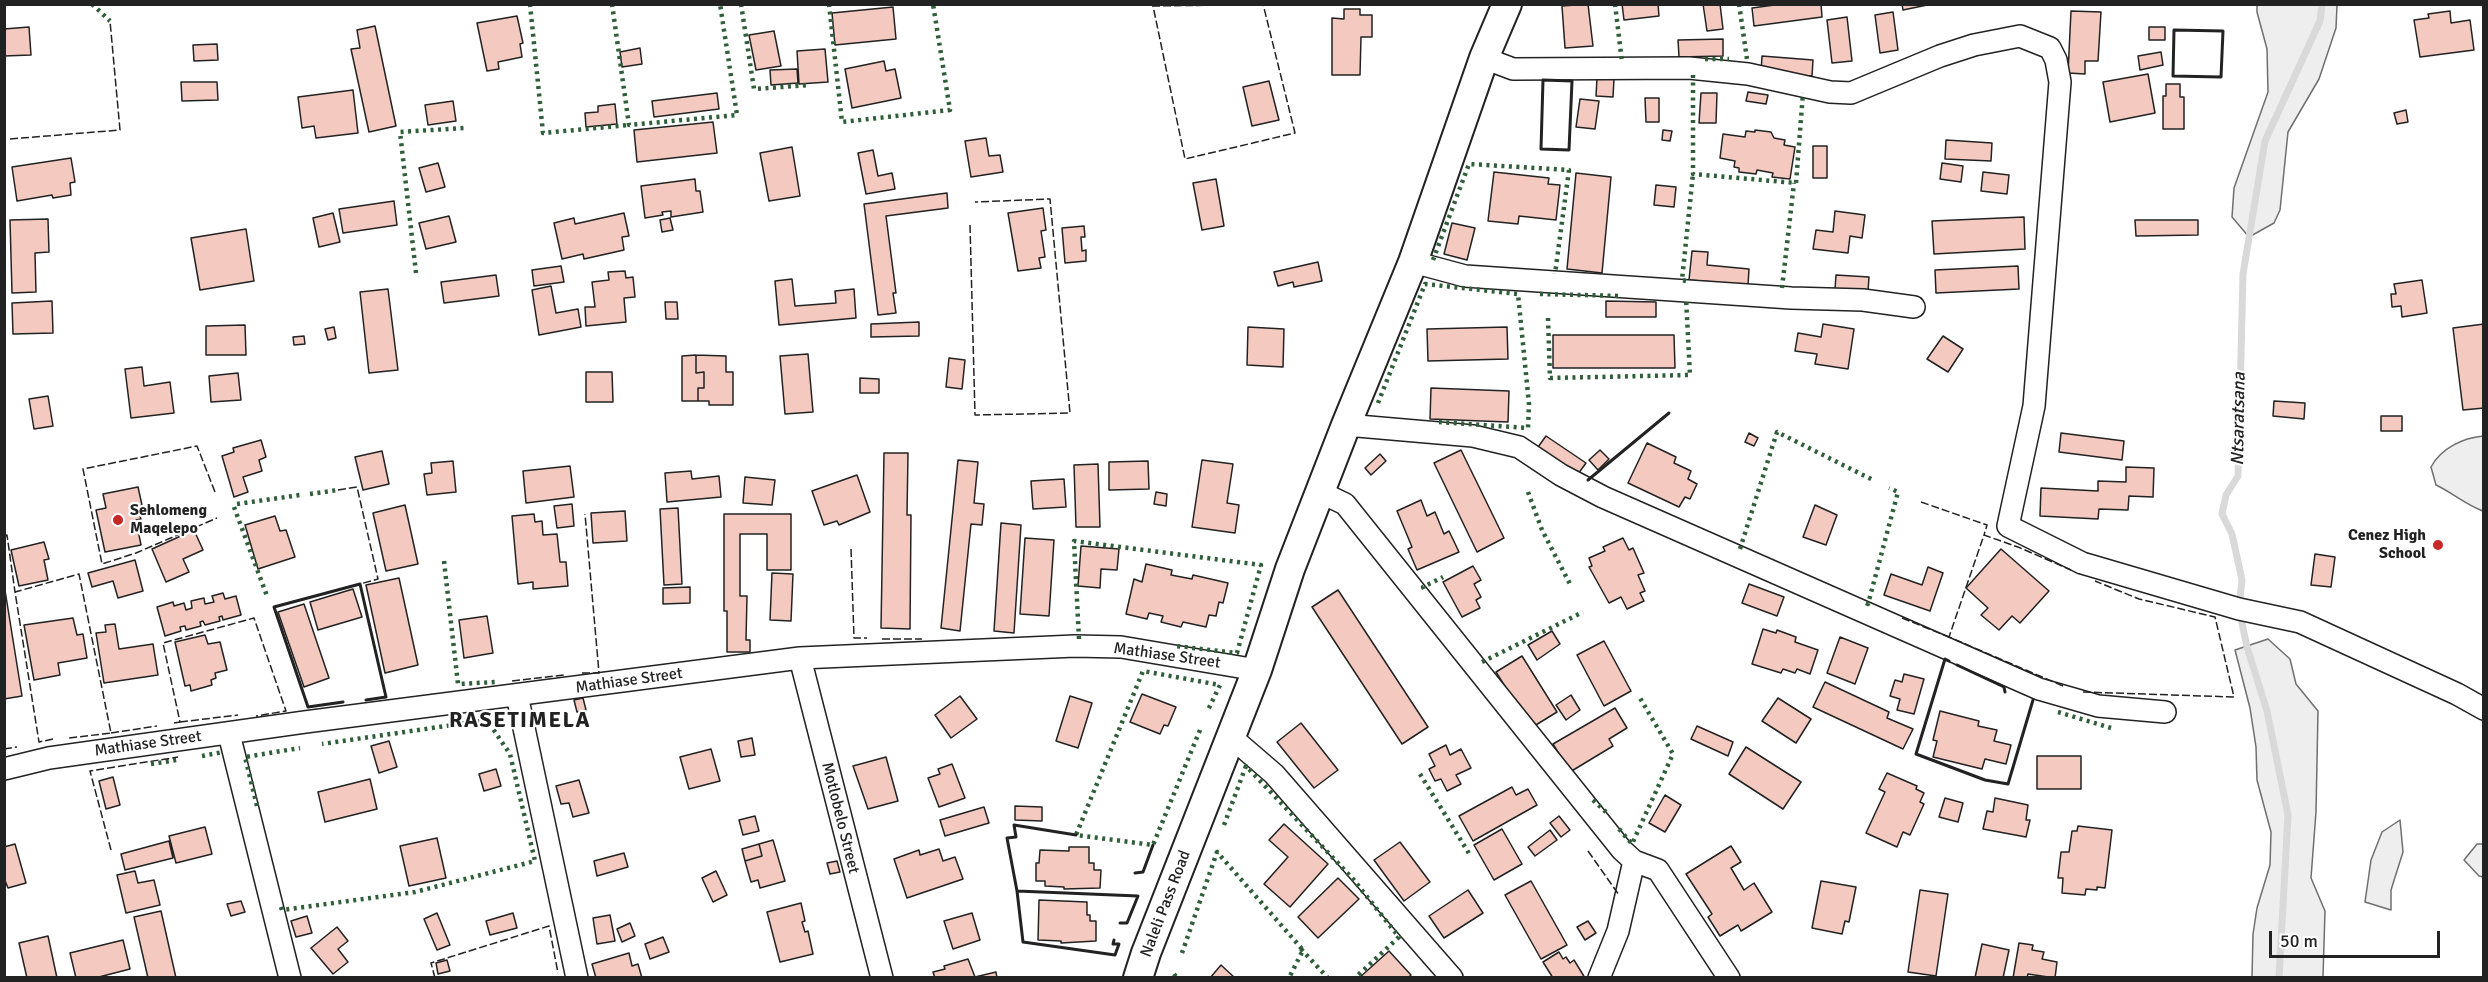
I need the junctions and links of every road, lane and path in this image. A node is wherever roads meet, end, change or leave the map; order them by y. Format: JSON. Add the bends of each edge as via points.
{"nodes":[{"id":1,"x":1507,"y":4,"type":"edge"},
{"id":2,"x":1484,"y":58,"type":"junction"},
{"id":3,"x":1413,"y":262,"type":"junction"},
{"id":4,"x":1914,"y":307,"type":"dead end"},
{"id":5,"x":1346,"y":425,"type":"junction"},
{"id":6,"x":1320,"y":492,"type":"junction"},
{"id":7,"x":800,"y":658,"type":"junction"},
{"id":8,"x":1257,"y":670,"type":"junction"},
{"id":9,"x":517,"y":696,"type":"junction"},
{"id":10,"x":2484,"y":709,"type":"edge"},
{"id":11,"x":2165,"y":712,"type":"dead end"},
{"id":12,"x":229,"y":734,"type":"junction"},
{"id":13,"x":1232,"y":737,"type":"junction"},
{"id":14,"x":4,"y":769,"type":"edge"},
{"id":15,"x":1634,"y":861,"type":"junction"},
{"id":16,"x":290,"y":978,"type":"edge"},
{"id":17,"x":577,"y":978,"type":"edge"},
{"id":18,"x":882,"y":978,"type":"edge"},
{"id":19,"x":1138,"y":978,"type":"edge"},
{"id":20,"x":1452,"y":978,"type":"edge"},
{"id":21,"x":1599,"y":978,"type":"edge"},
{"id":22,"x":1729,"y":978,"type":"edge"}],
"edges":[{"from":1,"to":2,"type":"main road","name":"Naleli Pass Road"},
{"from":2,"to":3,"type":"main road","name":"Naleli Pass Road"},
{"from":2,"to":10,"type":"street","via":[[1512,69],[1689,68],[1748,74],[1851,93],[1974,45],[2020,36],[2050,48],[2060,81],[2034,406],[2007,526],[2082,564],[2300,622]]},
{"from":3,"to":4,"type":"street","via":[[1465,276],[1863,300]]},
{"from":3,"to":5,"type":"main road","name":"Naleli Pass Road"},
{"from":5,"to":6,"type":"main road","name":"Naleli Pass Road"},
{"from":5,"to":11,"type":"street","via":[[1473,436],[1519,447],[1604,497],[2039,689],[2098,706]]},
{"from":6,"to":8,"type":"main road","name":"Naleli Pass Road"},
{"from":6,"to":15,"type":"street","via":[[1345,504]]},
{"from":7,"to":8,"type":"street","name":"Mathiase Street","via":[[1121,647]]},
{"from":7,"to":9,"type":"street","name":"Mathiase Street"},
{"from":7,"to":18,"type":"street","name":"Motlobelo Street"},
{"from":8,"to":13,"type":"main road","name":"Naleli Pass Road"},
{"from":9,"to":12,"type":"street","name":"Mathiase Street"},
{"from":9,"to":17,"type":"street"},
{"from":12,"to":14,"type":"street","name":"Mathiase Street","via":[[49,758]]},
{"from":12,"to":16,"type":"street"},
{"from":13,"to":19,"type":"main road","name":"Naleli Pass Road"},
{"from":13,"to":20,"type":"street","via":[[1274,774]]},
{"from":15,"to":21,"type":"street","via":[[1617,931]]},
{"from":15,"to":22,"type":"street","via":[[1658,870]]}]}
